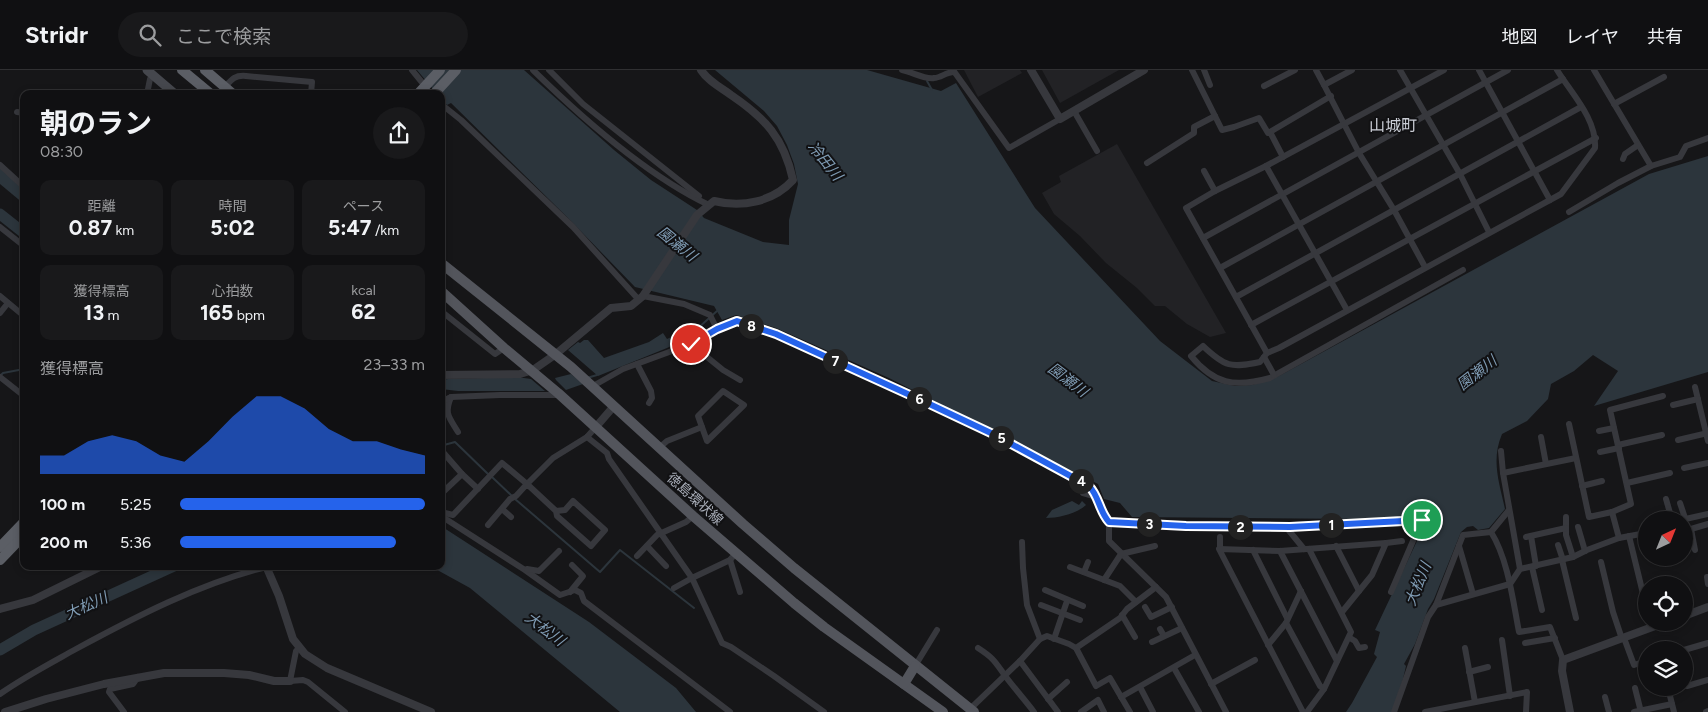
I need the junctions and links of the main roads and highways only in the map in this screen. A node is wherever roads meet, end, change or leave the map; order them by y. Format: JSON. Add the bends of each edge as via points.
{"nodes":[{"id":1,"x":182,"y":70,"type":"edge"},
{"id":2,"x":205,"y":70,"type":"edge"},
{"id":3,"x":440,"y":70,"type":"edge"},
{"id":4,"x":456,"y":70,"type":"edge"},
{"id":5,"x":150,"y":72,"type":"edge"},
{"id":6,"x":424,"y":88,"type":"edge"},
{"id":7,"x":170,"y":90,"type":"edge"},
{"id":8,"x":206,"y":90,"type":"edge"},
{"id":9,"x":224,"y":90,"type":"edge"},
{"id":10,"x":437,"y":90,"type":"edge"},
{"id":11,"x":445,"y":266,"type":"edge"},
{"id":12,"x":445,"y":295,"type":"edge"},
{"id":13,"x":20,"y":526,"type":"edge"},
{"id":14,"x":20,"y":539,"type":"edge"},
{"id":15,"x":0,"y":547,"type":"edge"},
{"id":16,"x":0,"y":560,"type":"edge"},
{"id":17,"x":915,"y":666,"type":"junction"},
{"id":18,"x":904,"y":684,"type":"junction"},
{"id":19,"x":972,"y":710,"type":"edge"},
{"id":20,"x":943,"y":712,"type":"edge"}],
"edges":[{"from":1,"to":8,"type":"highway"},
{"from":2,"to":9,"type":"highway"},
{"from":3,"to":6,"type":"highway"},
{"from":4,"to":10,"type":"highway"},
{"from":5,"to":7,"type":"main road"},
{"from":11,"to":17,"type":"main road","name":"徳島環状線","via":[[556,354],[737,519]]},
{"from":12,"to":18,"type":"main road","name":"徳島環状線","via":[[533,370],[595,428],[611,449],[693,516],[733,557]]},
{"from":13,"to":15,"type":"highway"},
{"from":14,"to":16,"type":"highway"},
{"from":17,"to":18,"type":"main road"},
{"from":17,"to":19,"type":"main road","name":"徳島環状線"},
{"from":18,"to":20,"type":"main road","name":"徳島環状線"}]}
